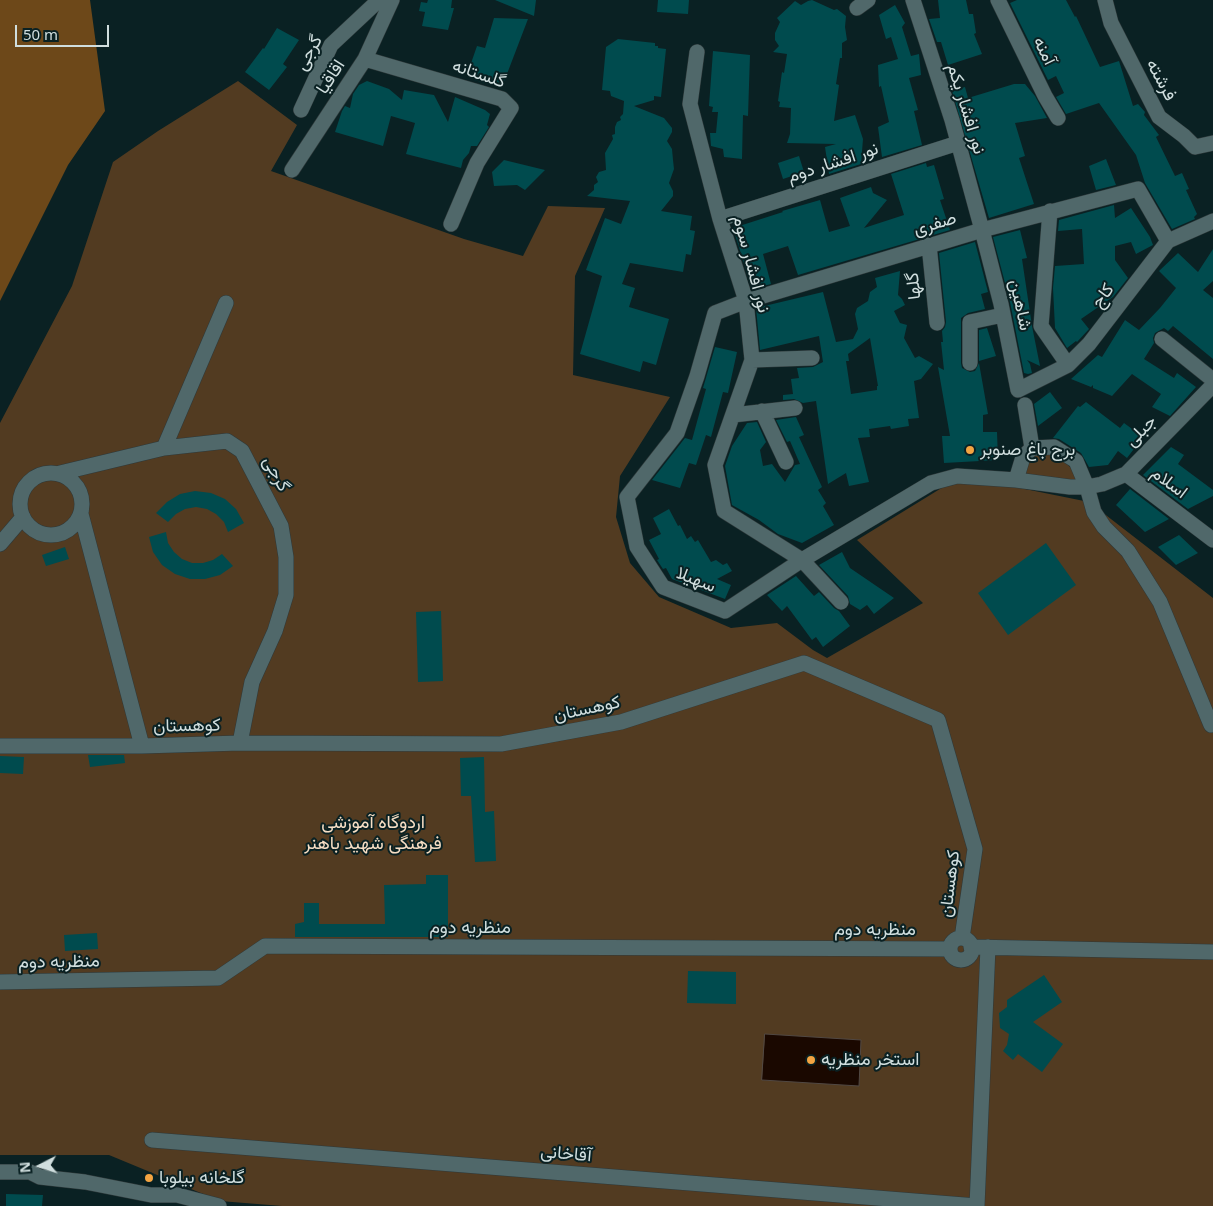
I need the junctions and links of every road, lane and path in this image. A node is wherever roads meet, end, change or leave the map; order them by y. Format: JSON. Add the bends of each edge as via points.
{"nodes":[{"id":1,"x":379,"y":0,"type":"edge"},
{"id":2,"x":392,"y":0,"type":"edge"},
{"id":3,"x":913,"y":0,"type":"edge"},
{"id":4,"x":998,"y":0,"type":"edge"},
{"id":5,"x":1105,"y":0,"type":"edge"},
{"id":6,"x":697,"y":52,"type":"dead end"},
{"id":7,"x":365,"y":60,"type":"junction"},
{"id":8,"x":300,"y":110,"type":"dead end"},
{"id":9,"x":1058,"y":118,"type":"dead end"},
{"id":10,"x":958,"y":143,"type":"junction"},
{"id":11,"x":1213,"y":143,"type":"edge"},
{"id":12,"x":292,"y":170,"type":"dead end"},
{"id":13,"x":1050,"y":211,"type":"junction"},
{"id":14,"x":720,"y":219,"type":"junction"},
{"id":15,"x":1213,"y":221,"type":"edge"},
{"id":16,"x":451,"y":224,"type":"dead end"},
{"id":17,"x":982,"y":230,"type":"junction"},
{"id":18,"x":1168,"y":241,"type":"junction"},
{"id":19,"x":929,"y":245,"type":"junction"},
{"id":20,"x":746,"y":301,"type":"junction"},
{"id":21,"x":226,"y":303,"type":"dead end"},
{"id":22,"x":1002,"y":315,"type":"junction"},
{"id":23,"x":937,"y":323,"type":"dead end"},
{"id":24,"x":1162,"y":339,"type":"dead end"},
{"id":25,"x":812,"y":358,"type":"dead end"},
{"id":26,"x":752,"y":360,"type":"junction"},
{"id":27,"x":970,"y":363,"type":"dead end"},
{"id":28,"x":1068,"y":365,"type":"junction"},
{"id":29,"x":1213,"y":380,"type":"edge"},
{"id":30,"x":1213,"y":385,"type":"edge"},
{"id":31,"x":1018,"y":390,"type":"joint"},
{"id":32,"x":1025,"y":405,"type":"dead end"},
{"id":33,"x":795,"y":408,"type":"dead end"},
{"id":34,"x":762,"y":412,"type":"junction"},
{"id":35,"x":733,"y":415,"type":"junction"},
{"id":36,"x":164,"y":448,"type":"junction"},
{"id":37,"x":1032,"y":448,"type":"junction"},
{"id":38,"x":786,"y":462,"type":"dead end"},
{"id":39,"x":60,"y":474,"type":"junction"},
{"id":40,"x":1126,"y":474,"type":"junction"},
{"id":41,"x":1016,"y":480,"type":"junction"},
{"id":42,"x":1087,"y":487,"type":"junction"},
{"id":43,"x":81,"y":514,"type":"junction"},
{"id":44,"x":23,"y":517,"type":"junction"},
{"id":45,"x":1213,"y":540,"type":"edge"},
{"id":46,"x":0,"y":544,"type":"edge"},
{"id":47,"x":802,"y":560,"type":"junction"},
{"id":48,"x":841,"y":602,"type":"dead end"},
{"id":49,"x":1211,"y":726,"type":"dead end"},
{"id":50,"x":240,"y":743,"type":"junction"},
{"id":51,"x":0,"y":746,"type":"edge"},
{"id":52,"x":142,"y":746,"type":"junction"},
{"id":53,"x":966,"y":942,"type":"junction"},
{"id":54,"x":988,"y":947,"type":"junction"},
{"id":55,"x":1213,"y":952,"type":"edge"},
{"id":56,"x":0,"y":982,"type":"edge"},
{"id":57,"x":152,"y":1140,"type":"dead end"},
{"id":58,"x":0,"y":1172,"type":"edge"},
{"id":59,"x":40,"y":1177,"type":"junction"},
{"id":60,"x":0,"y":1182,"type":"edge"},
{"id":61,"x":151,"y":1195,"type":"junction"},
{"id":62,"x":169,"y":1206,"type":"edge"},
{"id":63,"x":219,"y":1206,"type":"edge"},
{"id":64,"x":977,"y":1206,"type":"edge"}],
"edges":[{"from":1,"to":8,"type":"street","name":"گرجی","via":[[331,45]]},
{"from":2,"to":7,"type":"street","name":"اقاقیا"},
{"from":3,"to":10,"type":"street","name":"نور افشار یکم"},
{"from":4,"to":9,"type":"street","name":"آمنه"},
{"from":5,"to":11,"type":"street","name":"فرشته","via":[[1111,23],[1159,117],[1195,147]]},
{"from":6,"to":14,"type":"street","name":"نور افشار سوم","via":[[690,104]]},
{"from":7,"to":12,"type":"street","name":"اقاقیا"},
{"from":7,"to":16,"type":"street","name":"گلستانه","via":[[502,99],[511,108],[476,163]]},
{"from":10,"to":14,"type":"street","name":"نور افشار دوم"},
{"from":10,"to":17,"type":"street","name":"نور افشار یکم"},
{"from":13,"to":17,"type":"street","name":"صفری"},
{"from":13,"to":18,"type":"street","name":"صفری","via":[[1138,189]]},
{"from":13,"to":28,"type":"street","via":[[1041,326]]},
{"from":14,"to":20,"type":"street","name":"نور افشار سوم"},
{"from":15,"to":18,"type":"street","name":"کاج"},
{"from":17,"to":19,"type":"street","name":"صفری"},
{"from":17,"to":22,"type":"street","name":"شاهین"},
{"from":18,"to":28,"type":"street","name":"کاج","via":[[1089,344]]},
{"from":19,"to":20,"type":"street","name":"صفری"},
{"from":19,"to":23,"type":"street","name":"گلها"},
{"from":20,"to":26,"type":"street","name":"نور افشار سوم"},
{"from":20,"to":47,"type":"street","name":"سهیلا","via":[[715,313],[677,433],[628,497],[636,547],[663,587],[725,611]]},
{"from":21,"to":36,"type":"street"},
{"from":22,"to":27,"type":"street","via":[[970,322]]},
{"from":22,"to":31,"type":"street","name":"شاهین"},
{"from":24,"to":29,"type":"street"},
{"from":25,"to":26,"type":"street"},
{"from":26,"to":35,"type":"street","name":"نور افشار سوم"},
{"from":28,"to":31,"type":"street","name":"کاج"},
{"from":30,"to":40,"type":"street","name":"جبلی"},
{"from":32,"to":37,"type":"street"},
{"from":33,"to":34,"type":"street"},
{"from":34,"to":35,"type":"street"},
{"from":34,"to":38,"type":"street"},
{"from":35,"to":47,"type":"street","name":"نور افشار سوم","via":[[715,465],[724,512]]},
{"from":36,"to":39,"type":"street","name":"گرجی"},
{"from":36,"to":50,"type":"street","name":"گرجی","via":[[227,441],[242,451],[281,526],[286,557],[286,595],[275,632],[252,682]]},
{"from":37,"to":41,"type":"street","via":[[1022,457]]},
{"from":37,"to":42,"type":"street","via":[[1054,447],[1076,461]]},
{"from":39,"to":43,"type":"street","via":[[69,478],[81,494]]},
{"from":39,"to":44,"type":"street","via":[[40,474],[24,488],[20,497]]},
{"from":40,"to":42,"type":"street","name":"جبلی"},
{"from":40,"to":45,"type":"street","name":"اسلام"},
{"from":41,"to":42,"type":"street","name":"جبلی"},
{"from":41,"to":47,"type":"street","name":"سهیلا","via":[[957,476],[931,483]]},
{"from":42,"to":49,"type":"street","via":[[1094,512],[1128,551],[1160,602]]},
{"from":43,"to":44,"type":"street","via":[[76,524],[58,535],[33,529]]},
{"from":43,"to":52,"type":"street"},
{"from":44,"to":46,"type":"street"},
{"from":47,"to":48,"type":"street","name":"نور افشار سوم"},
{"from":50,"to":52,"type":"street","name":"کوهستان"},
{"from":50,"to":53,"type":"street","name":"کوهستان","via":[[501,744],[621,722],[804,664],[938,720],[975,849]]},
{"from":51,"to":52,"type":"street","name":"کوهستان"},
{"from":53,"to":54,"type":"street"},
{"from":53,"to":56,"type":"street","name":"منظریه دوم","via":[[957,938],[950,948],[265,946],[218,978]]},
{"from":54,"to":55,"type":"street"},
{"from":54,"to":64,"type":"street"},
{"from":57,"to":64,"type":"street","name":"آقاخانی"},
{"from":58,"to":59,"type":"street","via":[[30,1172]]},
{"from":59,"to":60,"type":"street","via":[[30,1182]]},
{"from":59,"to":61,"type":"street"},
{"from":61,"to":62,"type":"street"},
{"from":61,"to":63,"type":"street","via":[[177,1195]]}]}
